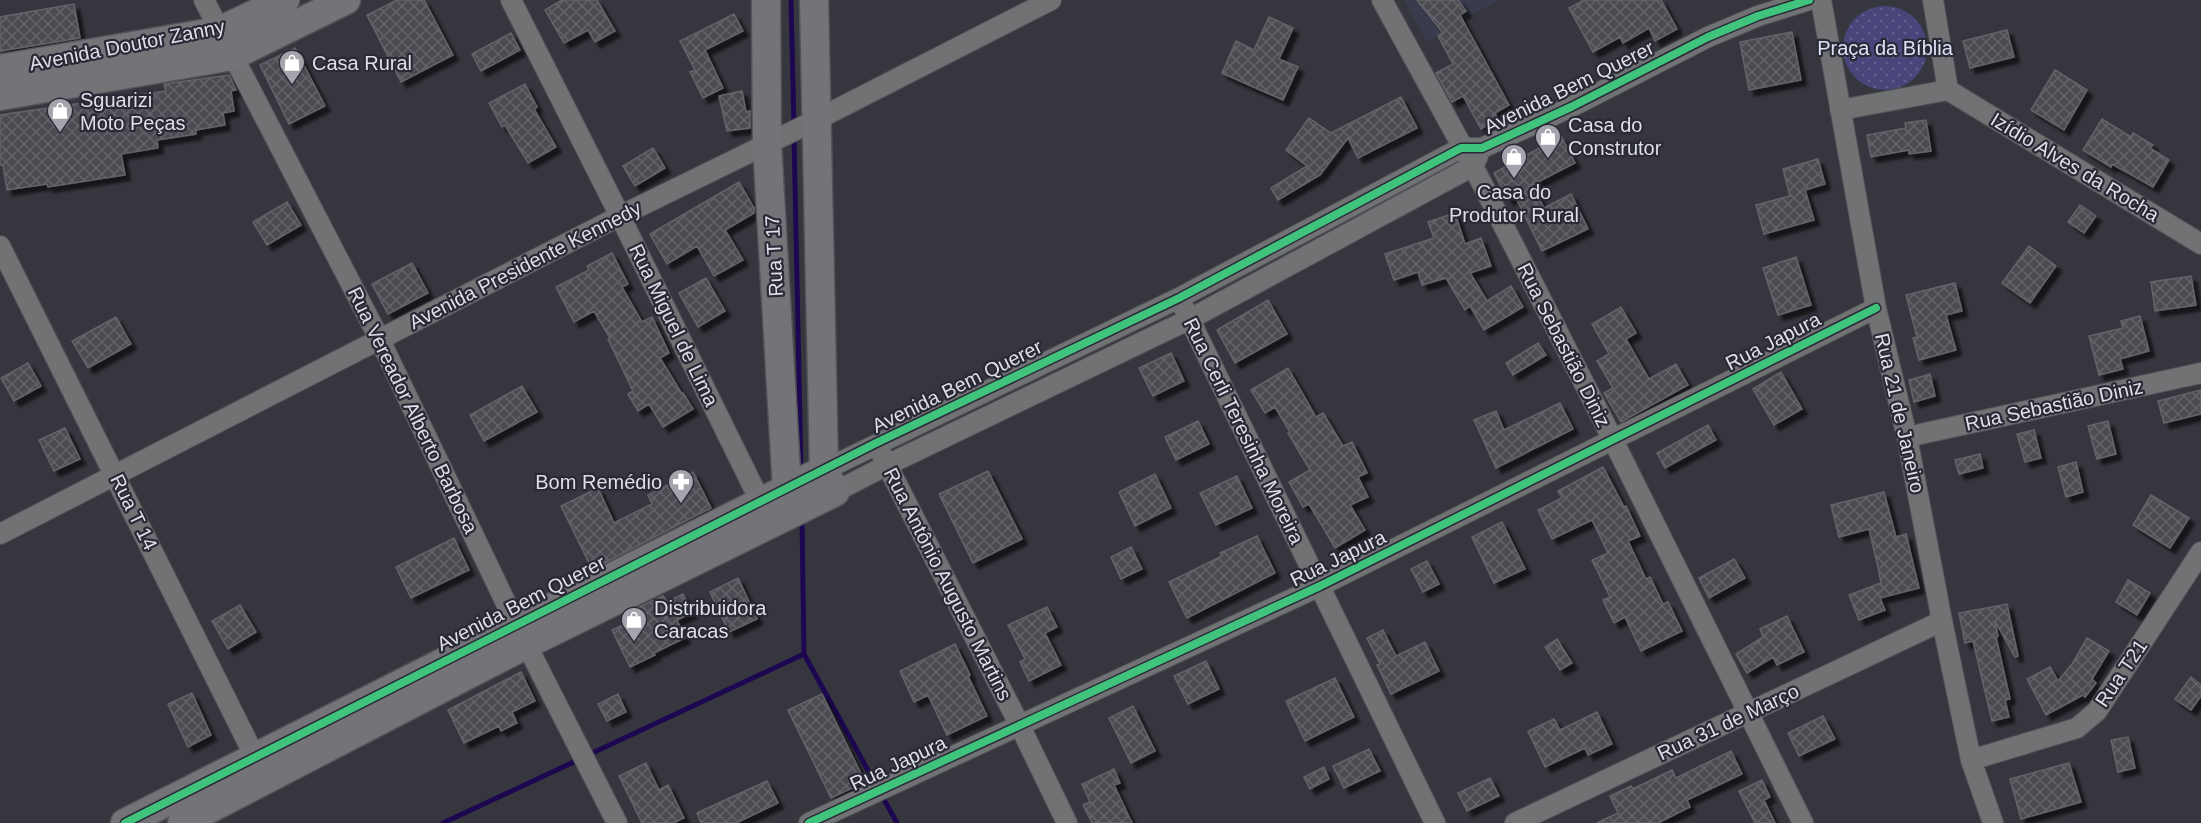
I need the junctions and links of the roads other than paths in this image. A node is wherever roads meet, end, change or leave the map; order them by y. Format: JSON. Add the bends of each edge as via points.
{"nodes":[{"id":1,"x":204,"y":0,"type":"edge"},
{"id":2,"x":285,"y":0,"type":"edge"},
{"id":3,"x":346,"y":0,"type":"edge"},
{"id":4,"x":510,"y":0,"type":"edge"},
{"id":5,"x":766,"y":0,"type":"edge"},
{"id":6,"x":814,"y":0,"type":"edge"},
{"id":7,"x":1051,"y":0,"type":"edge"},
{"id":8,"x":1382,"y":0,"type":"edge"},
{"id":9,"x":1809,"y":0,"type":"edge"},
{"id":10,"x":1821,"y":0,"type":"edge"},
{"id":11,"x":1933,"y":0,"type":"edge"},
{"id":12,"x":219,"y":30,"type":"junction"},
{"id":13,"x":232,"y":56,"type":"junction"},
{"id":14,"x":0,"y":69,"type":"edge"},
{"id":15,"x":1948,"y":90,"type":"junction"},
{"id":16,"x":0,"y":96,"type":"edge"},
{"id":17,"x":1840,"y":110,"type":"junction"},
{"id":18,"x":816,"y":120,"type":"junction"},
{"id":19,"x":767,"y":144,"type":"junction"},
{"id":20,"x":1461,"y":148,"type":"junction"},
{"id":21,"x":1482,"y":148,"type":"junction"},
{"id":22,"x":1473,"y":166,"type":"junction"},
{"id":23,"x":621,"y":216,"type":"junction"},
{"id":24,"x":2201,"y":244,"type":"edge"},
{"id":25,"x":0,"y":246,"type":"edge"},
{"id":26,"x":1179,"y":298,"type":"junction"},
{"id":27,"x":1876,"y":308,"type":"junction"},
{"id":28,"x":1190,"y":319,"type":"junction"},
{"id":29,"x":380,"y":339,"type":"junction"},
{"id":30,"x":2201,"y":373,"type":"edge"},
{"id":31,"x":1907,"y":437,"type":"junction"},
{"id":32,"x":1613,"y":440,"type":"junction"},
{"id":33,"x":876,"y":443,"type":"junction"},
{"id":34,"x":887,"y":465,"type":"junction"},
{"id":35,"x":115,"y":474,"type":"junction"},
{"id":36,"x":829,"y":481,"type":"junction"},
{"id":37,"x":793,"y":499,"type":"junction"},
{"id":38,"x":766,"y":513,"type":"junction"},
{"id":39,"x":0,"y":534,"type":"edge"},
{"id":40,"x":2201,"y":552,"type":"edge"},
{"id":41,"x":1320,"y":586,"type":"junction"},
{"id":42,"x":1942,"y":621,"type":"junction"},
{"id":43,"x":522,"y":634,"type":"junction"},
{"id":44,"x":1749,"y":712,"type":"junction"},
{"id":45,"x":1019,"y":724,"type":"junction"},
{"id":46,"x":1971,"y":760,"type":"junction"},
{"id":47,"x":261,"y":768,"type":"junction"},
{"id":48,"x":125,"y":823,"type":"edge"},
{"id":49,"x":182,"y":823,"type":"edge"},
{"id":50,"x":617,"y":823,"type":"edge"},
{"id":51,"x":809,"y":823,"type":"edge"},
{"id":52,"x":1067,"y":823,"type":"edge"},
{"id":53,"x":1435,"y":823,"type":"edge"},
{"id":54,"x":1515,"y":823,"type":"edge"},
{"id":55,"x":1803,"y":823,"type":"edge"},
{"id":56,"x":1993,"y":823,"type":"edge"}],
"edges":[{"from":1,"to":12,"type":"street","name":"Rua Vereador Alberto Barbosa"},
{"from":2,"to":12,"type":"street","name":"Avenida Doutor Zanny"},
{"from":3,"to":13,"type":"street","name":"Avenida Doutor Zanny"},
{"from":4,"to":23,"type":"street","name":"Rua Miguel de Lima"},
{"from":5,"to":19,"type":"street","name":"Rua T 17"},
{"from":6,"to":18,"type":"street"},
{"from":7,"to":18,"type":"street","name":"Avenida Presidente Kennedy"},
{"from":8,"to":20,"type":"street","name":"Rua Sebastião Diniz"},
{"from":9,"to":21,"type":"street","name":"Avenida Bem Querer","via":[[1708,37]]},
{"from":10,"to":17,"type":"street","name":"Rua 21 de Janeiro"},
{"from":11,"to":15,"type":"street"},
{"from":12,"to":13,"type":"street","name":"Rua Vereador Alberto Barbosa"},
{"from":12,"to":14,"type":"street","name":"Avenida Doutor Zanny"},
{"from":13,"to":16,"type":"street","name":"Avenida Doutor Zanny"},
{"from":13,"to":29,"type":"street","name":"Rua Vereador Alberto Barbosa"},
{"from":15,"to":17,"type":"street"},
{"from":15,"to":24,"type":"street","name":"Izídio Alves da Rocha"},
{"from":17,"to":27,"type":"street","name":"Rua 21 de Janeiro"},
{"from":18,"to":19,"type":"street","name":"Avenida Presidente Kennedy"},
{"from":18,"to":36,"type":"street"},
{"from":19,"to":23,"type":"street","name":"Avenida Presidente Kennedy"},
{"from":19,"to":37,"type":"street","name":"Rua T 17"},
{"from":20,"to":21,"type":"street","name":"Avenida Bem Querer"},
{"from":20,"to":22,"type":"street","name":"Rua Sebastião Diniz"},
{"from":20,"to":26,"type":"street","name":"Avenida Bem Querer"},
{"from":21,"to":22,"type":"street","name":"Avenida Bem Querer"},
{"from":22,"to":28,"type":"street","name":"Avenida Bem Querer"},
{"from":22,"to":32,"type":"street","name":"Rua Sebastião Diniz"},
{"from":23,"to":29,"type":"street","name":"Avenida Presidente Kennedy"},
{"from":23,"to":38,"type":"street","name":"Rua Miguel de Lima"},
{"from":25,"to":35,"type":"street","name":"Rua T 14"},
{"from":26,"to":28,"type":"street","name":"Rua Cerli Teresinha Moreira"},
{"from":26,"to":33,"type":"street","name":"Avenida Bem Querer"},
{"from":27,"to":31,"type":"street","name":"Rua 21 de Janeiro"},
{"from":27,"to":32,"type":"street","name":"Rua Japura"},
{"from":28,"to":34,"type":"street","name":"Avenida Bem Querer"},
{"from":28,"to":41,"type":"street","name":"Rua Cerli Teresinha Moreira"},
{"from":29,"to":35,"type":"street","name":"Avenida Presidente Kennedy"},
{"from":29,"to":43,"type":"street","name":"Rua Vereador Alberto Barbosa"},
{"from":30,"to":31,"type":"street","name":"Rua Sebastião Diniz"},
{"from":31,"to":42,"type":"street","name":"Rua 21 de Janeiro"},
{"from":32,"to":41,"type":"street","name":"Rua Japura"},
{"from":32,"to":44,"type":"street","name":"Rua Sebastião Diniz"},
{"from":33,"to":34,"type":"street","name":"Rua Antônio Augusto Martins"},
{"from":33,"to":36,"type":"street","name":"Avenida Bem Querer"},
{"from":34,"to":36,"type":"street","name":"Avenida Bem Querer"},
{"from":34,"to":45,"type":"street","name":"Rua Antônio Augusto Martins"},
{"from":35,"to":39,"type":"street","name":"Avenida Presidente Kennedy"},
{"from":35,"to":47,"type":"street","name":"Rua T 14"},
{"from":36,"to":37,"type":"street","name":"Avenida Bem Querer"},
{"from":37,"to":38,"type":"street","name":"Avenida Bem Querer"},
{"from":38,"to":43,"type":"street","name":"Avenida Bem Querer"},
{"from":40,"to":46,"type":"street","name":"Rua T21","via":[[2097,711],[2077,728]]},
{"from":41,"to":45,"type":"street","name":"Rua Japura"},
{"from":41,"to":53,"type":"street","name":"Rua Cerli Teresinha Moreira"},
{"from":42,"to":44,"type":"street","name":"Rua 31 de Março"},
{"from":42,"to":46,"type":"street","name":"Rua 21 de Janeiro"},
{"from":43,"to":47,"type":"street","name":"Avenida Bem Querer"},
{"from":43,"to":50,"type":"street","name":"Rua Vereador Alberto Barbosa"},
{"from":44,"to":54,"type":"street","name":"Rua 31 de Março"},
{"from":44,"to":55,"type":"street","name":"Rua Sebastião Diniz"},
{"from":45,"to":51,"type":"street","name":"Rua Japura"},
{"from":45,"to":52,"type":"street","name":"Rua Antônio Augusto Martins"},
{"from":46,"to":56,"type":"street","name":"Rua 21 de Janeiro"},
{"from":47,"to":48,"type":"street","name":"Avenida Bem Querer"},
{"from":47,"to":49,"type":"street","name":"Avenida Bem Querer"}]}
